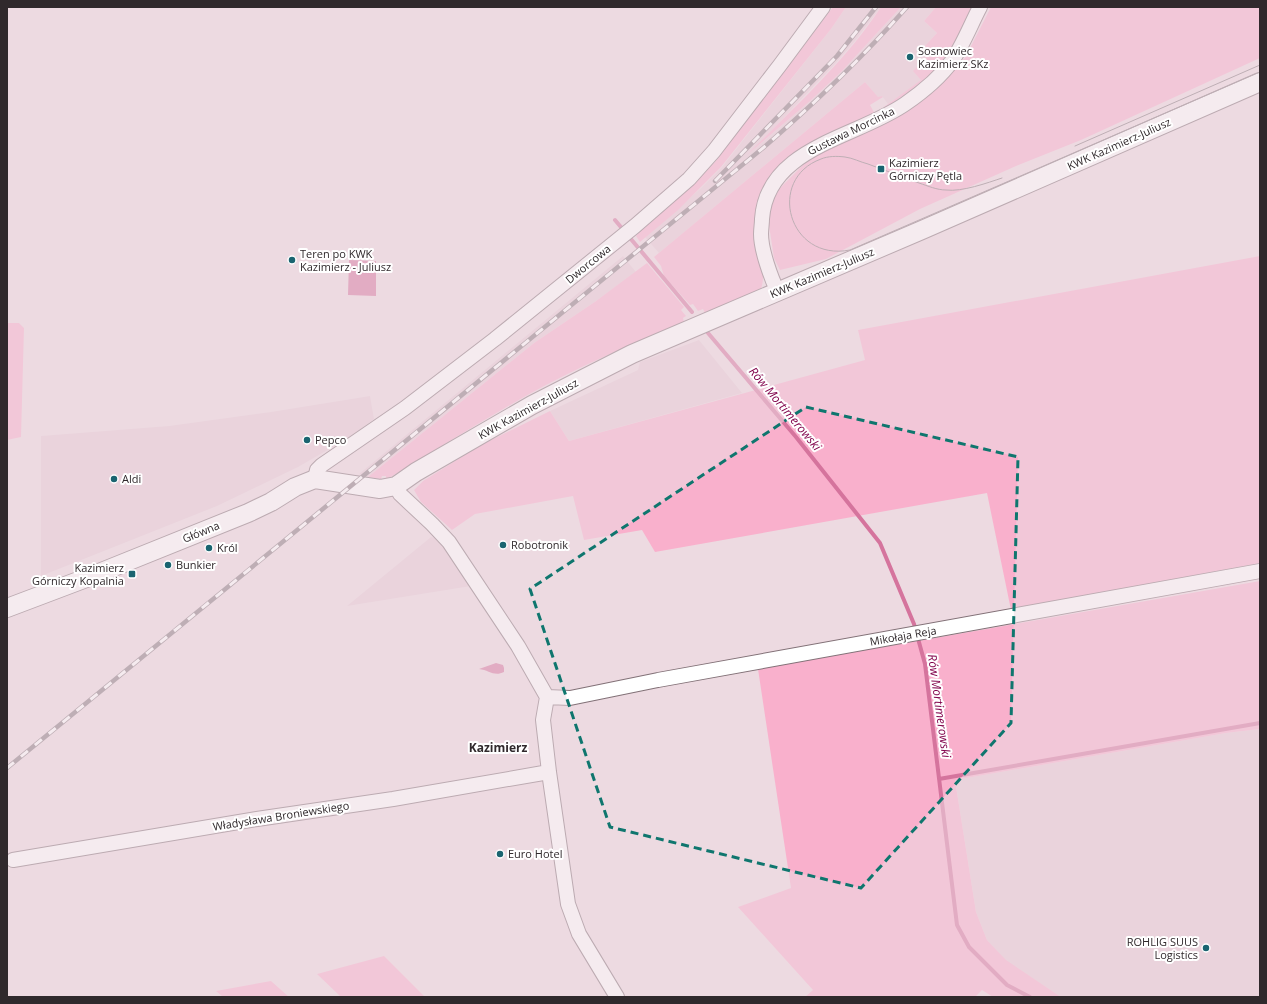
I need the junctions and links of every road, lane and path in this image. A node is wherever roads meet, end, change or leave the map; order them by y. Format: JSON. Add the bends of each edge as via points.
{"nodes":[{"id":1,"x":823,"y":7,"type":"edge"},
{"id":2,"x":980,"y":7,"type":"edge"},
{"id":3,"x":1260,"y":82,"type":"edge"},
{"id":4,"x":778,"y":292,"type":"junction"},
{"id":5,"x":315,"y":479,"type":"junction"},
{"id":6,"x":396,"y":486,"type":"junction"},
{"id":7,"x":1260,"y":571,"type":"edge"},
{"id":8,"x":7,"y":608,"type":"edge"},
{"id":9,"x":546,"y":697,"type":"junction"},
{"id":10,"x":549,"y":772,"type":"junction"},
{"id":11,"x":13,"y":860,"type":"dead end"},
{"id":12,"x":617,"y":997,"type":"edge"}],
"edges":[{"from":1,"to":5,"type":"street","name":"Dworcowa","via":[[714,151],[689,179],[495,339],[423,395],[322,465]]},
{"from":2,"to":4,"type":"street","name":"Gustawa Morcinka","via":[[952,61],[931,82],[906,103],[878,120],[809,151],[776,179],[767,194],[762,214],[761,236],[769,272]]},
{"from":3,"to":4,"type":"street","name":"KWK Kazimierz-Juliusz"},
{"from":4,"to":6,"type":"street","name":"KWK Kazimierz-Juliusz","via":[[632,354],[532,405]]},
{"from":5,"to":6,"type":"street","via":[[380,489]]},
{"from":5,"to":8,"type":"street","name":"Główna","via":[[248,513]]},
{"from":6,"to":9,"type":"street","via":[[400,494],[450,542],[518,646]]},
{"from":7,"to":9,"type":"street","name":"Mikołaja Reja","via":[[570,698]]},
{"from":9,"to":10,"type":"street","via":[[543,720]]},
{"from":10,"to":11,"type":"street","name":"Władysława Broniewskiego"},
{"from":10,"to":12,"type":"street","via":[[568,904],[579,934]]}]}
